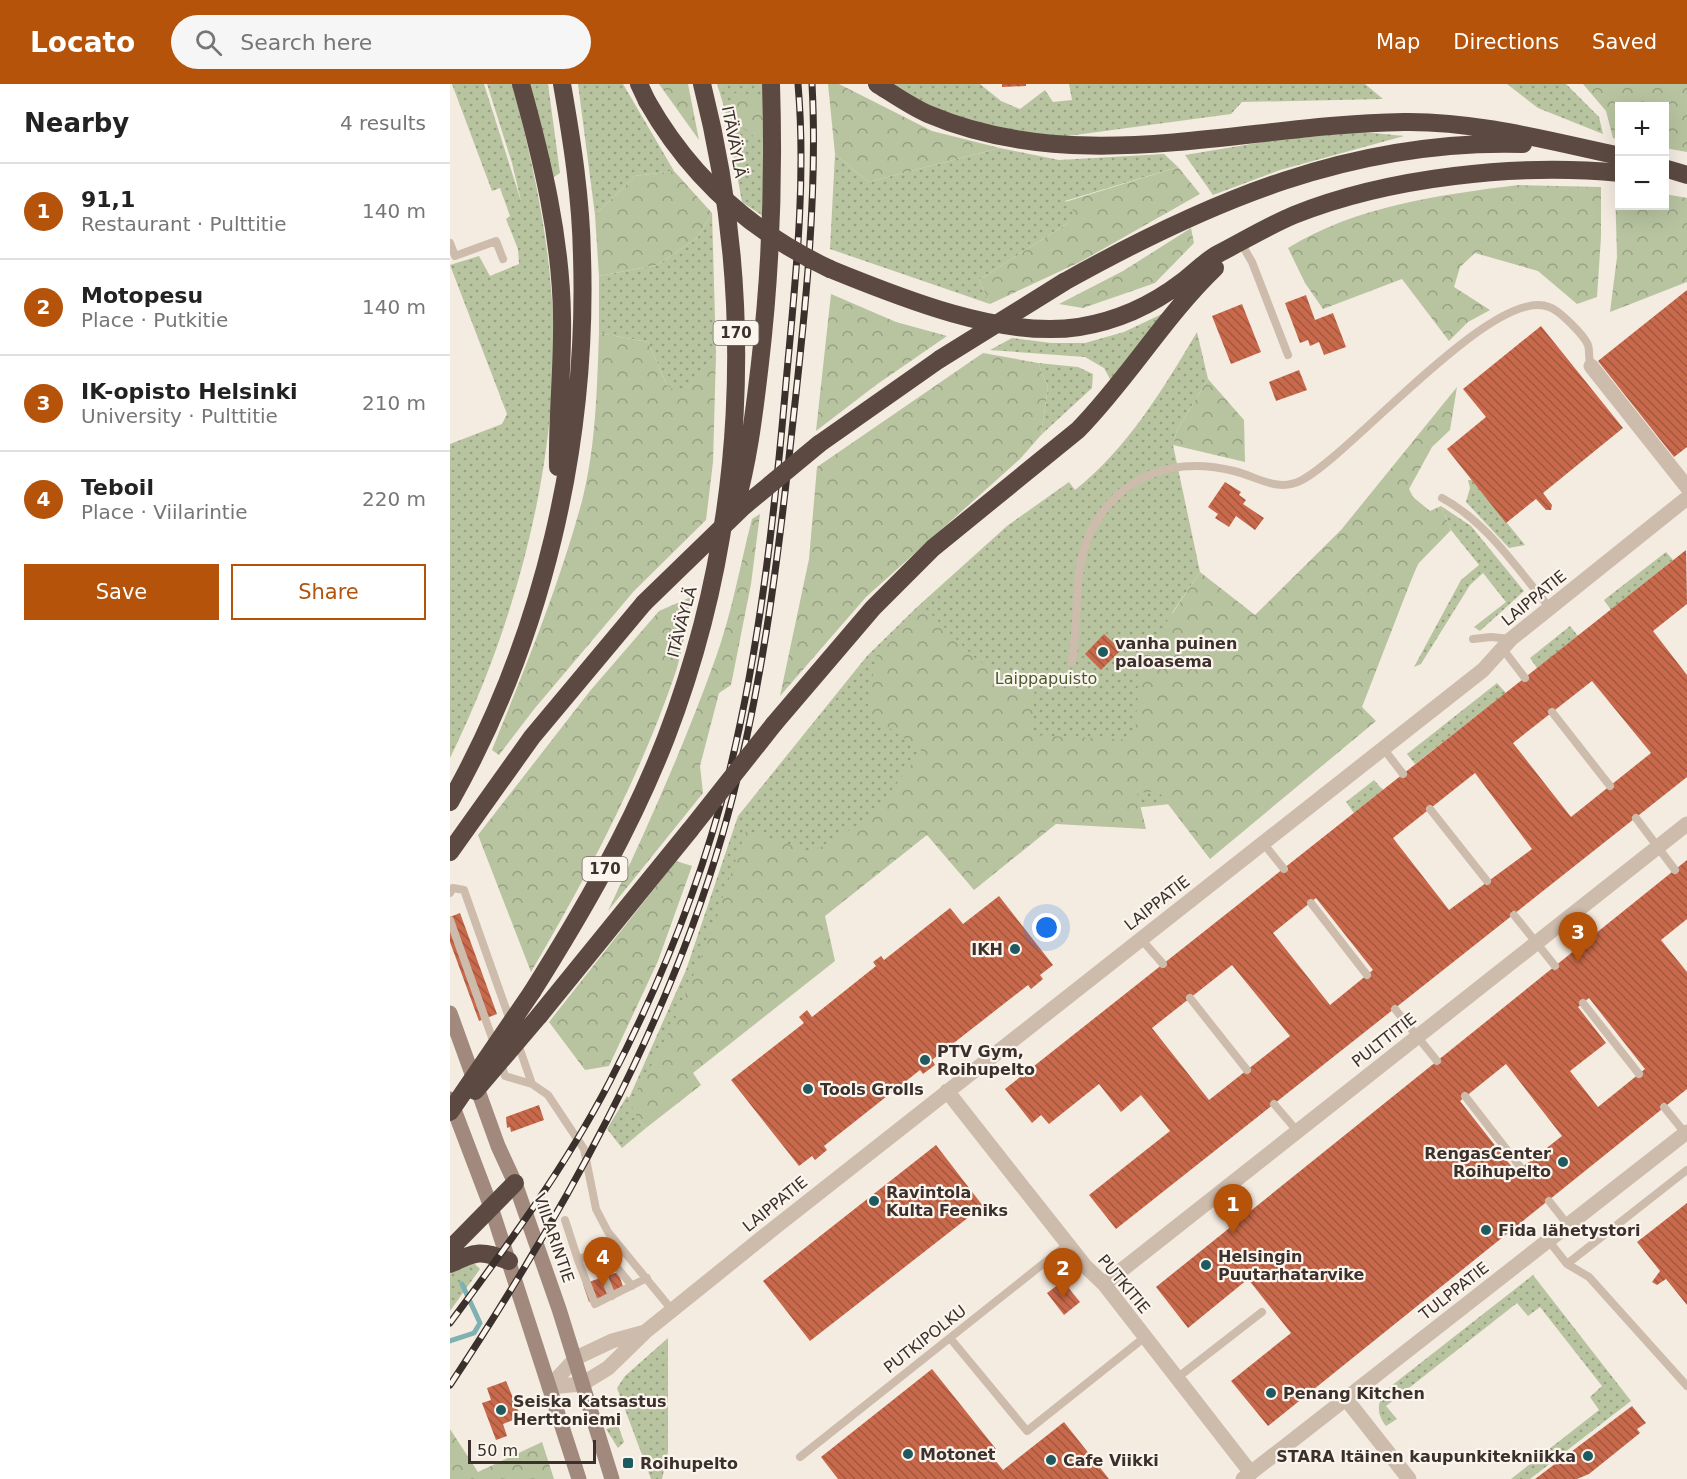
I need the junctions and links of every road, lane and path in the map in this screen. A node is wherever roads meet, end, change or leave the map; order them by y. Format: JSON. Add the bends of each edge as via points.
{"nodes":[{"id":1,"x":521,"y":84,"type":"edge"},
{"id":2,"x":562,"y":84,"type":"edge"},
{"id":3,"x":702,"y":84,"type":"edge"},
{"id":4,"x":771,"y":84,"type":"edge"},
{"id":5,"x":877,"y":84,"type":"edge"},
{"id":6,"x":643,"y":92,"type":"edge"},
{"id":7,"x":1570,"y":145,"type":"junction"},
{"id":8,"x":1615,"y":155,"type":"edge"},
{"id":9,"x":1669,"y":169,"type":"edge"},
{"id":10,"x":1615,"y":173,"type":"edge"},
{"id":11,"x":1687,"y":175,"type":"edge"},
{"id":12,"x":1669,"y":178,"type":"edge"},
{"id":13,"x":1687,"y":180,"type":"edge"},
{"id":14,"x":450,"y":243,"type":"edge"},
{"id":15,"x":1241,"y":243,"type":"junction"},
{"id":16,"x":503,"y":259,"type":"dead end"},
{"id":17,"x":1288,"y":355,"type":"dead end"},
{"id":18,"x":1591,"y":366,"type":"joint"},
{"id":19,"x":1687,"y":487,"type":"edge"},
{"id":20,"x":1442,"y":498,"type":"dead end"},
{"id":21,"x":1687,"y":498,"type":"edge"},
{"id":22,"x":558,"y":517,"type":"junction"},
{"id":23,"x":712,"y":583,"type":"junction"},
{"id":24,"x":1550,"y":608,"type":"junction"},
{"id":25,"x":1473,"y":639,"type":"dead end"},
{"id":26,"x":1507,"y":644,"type":"junction"},
{"id":27,"x":1072,"y":662,"type":"dead end"},
{"id":28,"x":1525,"y":678,"type":"dead end"},
{"id":29,"x":1552,"y":712,"type":"dead end"},
{"id":30,"x":1383,"y":748,"type":"junction"},
{"id":31,"x":1403,"y":774,"type":"dead end"},
{"id":32,"x":1610,"y":786,"type":"dead end"},
{"id":33,"x":452,"y":799,"type":"edge"},
{"id":34,"x":1430,"y":809,"type":"dead end"},
{"id":35,"x":1636,"y":818,"type":"dead end"},
{"id":36,"x":1687,"y":824,"type":"edge"},
{"id":37,"x":1263,"y":843,"type":"junction"},
{"id":38,"x":1658,"y":847,"type":"junction"},
{"id":39,"x":450,"y":852,"type":"edge"},
{"id":40,"x":1284,"y":869,"type":"dead end"},
{"id":41,"x":1675,"y":870,"type":"dead end"},
{"id":42,"x":1487,"y":881,"type":"dead end"},
{"id":43,"x":450,"y":893,"type":"edge"},
{"id":44,"x":1311,"y":903,"type":"dead end"},
{"id":45,"x":1514,"y":915,"type":"dead end"},
{"id":46,"x":450,"y":920,"type":"edge"},
{"id":47,"x":1141,"y":939,"type":"junction"},
{"id":48,"x":1536,"y":944,"type":"junction"},
{"id":49,"x":1163,"y":964,"type":"dead end"},
{"id":50,"x":1555,"y":966,"type":"dead end"},
{"id":51,"x":1368,"y":975,"type":"dead end"},
{"id":52,"x":1190,"y":998,"type":"dead end"},
{"id":53,"x":1583,"y":1002,"type":"dead end"},
{"id":54,"x":1395,"y":1009,"type":"dead end"},
{"id":55,"x":450,"y":1013,"type":"edge"},
{"id":56,"x":1417,"y":1037,"type":"junction"},
{"id":57,"x":1437,"y":1061,"type":"dead end"},
{"id":58,"x":1247,"y":1070,"type":"dead end"},
{"id":59,"x":1639,"y":1074,"type":"dead end"},
{"id":60,"x":532,"y":1084,"type":"junction"},
{"id":61,"x":947,"y":1091,"type":"junction"},
{"id":62,"x":1465,"y":1096,"type":"dead end"},
{"id":63,"x":450,"y":1099,"type":"edge"},
{"id":64,"x":1274,"y":1104,"type":"dead end"},
{"id":65,"x":1664,"y":1107,"type":"dead end"},
{"id":66,"x":450,"y":1112,"type":"edge"},
{"id":67,"x":450,"y":1119,"type":"edge"},
{"id":68,"x":1298,"y":1132,"type":"junction"},
{"id":69,"x":1686,"y":1132,"type":"edge"},
{"id":70,"x":1521,"y":1168,"type":"dead end"},
{"id":71,"x":1687,"y":1170,"type":"edge"},
{"id":72,"x":515,"y":1183,"type":"junction"},
{"id":73,"x":1549,"y":1200,"type":"dead end"},
{"id":74,"x":491,"y":1208,"type":"junction"},
{"id":75,"x":565,"y":1220,"type":"dead end"},
{"id":76,"x":1568,"y":1225,"type":"junction"},
{"id":77,"x":1548,"y":1240,"type":"junction"},
{"id":78,"x":616,"y":1242,"type":"junction"},
{"id":79,"x":1068,"y":1244,"type":"junction"},
{"id":80,"x":450,"y":1249,"type":"edge"},
{"id":81,"x":598,"y":1251,"type":"junction"},
{"id":82,"x":578,"y":1260,"type":"junction"},
{"id":83,"x":509,"y":1261,"type":"junction"},
{"id":84,"x":450,"y":1264,"type":"edge"},
{"id":85,"x":1567,"y":1264,"type":"junction"},
{"id":86,"x":647,"y":1278,"type":"junction"},
{"id":87,"x":1104,"y":1284,"type":"junction"},
{"id":88,"x":632,"y":1286,"type":"junction"},
{"id":89,"x":612,"y":1296,"type":"junction"},
{"id":90,"x":672,"y":1310,"type":"junction"},
{"id":91,"x":1262,"y":1312,"type":"dead end"},
{"id":92,"x":645,"y":1332,"type":"junction"},
{"id":93,"x":1145,"y":1337,"type":"junction"},
{"id":94,"x":950,"y":1338,"type":"junction"},
{"id":95,"x":576,"y":1358,"type":"junction"},
{"id":96,"x":1177,"y":1378,"type":"junction"},
{"id":97,"x":582,"y":1384,"type":"junction"},
{"id":98,"x":1687,"y":1386,"type":"edge"},
{"id":99,"x":549,"y":1387,"type":"junction"},
{"id":100,"x":1346,"y":1399,"type":"junction"},
{"id":101,"x":800,"y":1457,"type":"dead end"},
{"id":102,"x":1247,"y":1476,"type":"edge"},
{"id":103,"x":579,"y":1479,"type":"edge"},
{"id":104,"x":612,"y":1479,"type":"edge"},
{"id":105,"x":1408,"y":1479,"type":"edge"}],
"edges":[{"from":1,"to":22,"type":"highway","via":[[547,190],[558,261],[562,315]]},
{"from":2,"to":22,"type":"highway","via":[[578,194],[583,313],[578,399]]},
{"from":3,"to":23,"type":"highway","name":"ITÄVÄYLÄ","number":"170","via":[[720,161],[736,298],[733,450]]},
{"from":4,"to":23,"type":"highway","via":[[771,236],[757,390],[745,475]]},
{"from":5,"to":7,"type":"highway","via":[[952,123],[1016,140],[1061,146],[1111,147],[1407,122],[1475,127]]},
{"from":6,"to":15,"type":"highway","bridge":true,"via":[[664,131],[689,164],[733,209],[786,246],[878,289],[967,317],[1047,329],[1078,327],[1129,313]]},
{"from":7,"to":8,"type":"highway"},
{"from":7,"to":39,"type":"highway","bridge":true,"via":[[1506,143],[1419,150],[1279,180],[1181,220],[1064,282],[940,359],[819,444],[742,507],[644,603],[532,737]]},
{"from":9,"to":11,"type":"highway"},
{"from":10,"to":15,"type":"highway","via":[[1489,173],[1418,182],[1348,196],[1293,216]]},
{"from":12,"to":13,"type":"highway"},
{"from":14,"to":16,"type":"lane","via":[[455,256],[496,241]]},
{"from":15,"to":17,"type":"lane"},
{"from":15,"to":67,"type":"highway","bridge":true,"via":[[1181,304],[1078,429],[933,548],[873,608],[774,724],[504,1060]]},
{"from":18,"to":19,"type":"street"},
{"from":18,"to":27,"type":"lane","via":[[1588,345],[1565,318],[1542,304],[1524,307],[1499,316],[1474,333],[1345,447],[1291,486],[1276,486],[1204,465],[1180,465],[1135,482],[1100,514],[1082,548]]},
{"from":20,"to":24,"type":"lane","via":[[1478,525]]},
{"from":21,"to":24,"type":"street","name":"LAIPPATIE"},
{"from":22,"to":33,"type":"highway","via":[[529,620],[509,674]]},
{"from":23,"to":66,"type":"highway","name":"ITÄVÄYLÄ","number":"170","bridge":true,"via":[[691,665],[630,821],[567,937]]},
{"from":24,"to":26,"type":"street","name":"LAIPPATIE"},
{"from":25,"to":26,"type":"lane","via":[[1491,637]]},
{"from":26,"to":28,"type":"lane"},
{"from":26,"to":30,"type":"street","name":"LAIPPATIE","via":[[1483,670]]},
{"from":29,"to":32,"type":"lane"},
{"from":30,"to":31,"type":"lane"},
{"from":30,"to":37,"type":"street","name":"LAIPPATIE"},
{"from":34,"to":42,"type":"lane"},
{"from":35,"to":38,"type":"lane"},
{"from":36,"to":38,"type":"street","name":"PULTTITIE"},
{"from":37,"to":40,"type":"lane"},
{"from":37,"to":47,"type":"street","name":"LAIPPATIE"},
{"from":38,"to":41,"type":"lane"},
{"from":38,"to":48,"type":"street","name":"PULTTITIE"},
{"from":43,"to":60,"type":"lane","via":[[453,888],[464,890]]},
{"from":44,"to":51,"type":"lane"},
{"from":45,"to":48,"type":"lane"},
{"from":46,"to":60,"type":"lane","via":[[505,1076]]},
{"from":47,"to":49,"type":"lane"},
{"from":47,"to":61,"type":"street","name":"LAIPPATIE"},
{"from":48,"to":50,"type":"lane"},
{"from":48,"to":56,"type":"street","name":"PULTTITIE"},
{"from":52,"to":58,"type":"lane"},
{"from":53,"to":59,"type":"lane"},
{"from":54,"to":56,"type":"lane"},
{"from":55,"to":72,"type":"main road","name":"VIILARINTIE"},
{"from":56,"to":57,"type":"lane"},
{"from":56,"to":68,"type":"street","name":"PULTTITIE"},
{"from":60,"to":78,"type":"lane","via":[[548,1095],[584,1149],[596,1209]]},
{"from":61,"to":79,"type":"street","name":"PUTKITIE"},
{"from":61,"to":90,"type":"street","name":"LAIPPATIE"},
{"from":62,"to":70,"type":"lane"},
{"from":63,"to":74,"type":"main road"},
{"from":64,"to":68,"type":"lane"},
{"from":65,"to":69,"type":"lane"},
{"from":68,"to":87,"type":"street","name":"PULTTITIE"},
{"from":69,"to":76,"type":"street","name":"TULPPATIE"},
{"from":71,"to":85,"type":"lane"},
{"from":72,"to":74,"type":"highway"},
{"from":72,"to":95,"type":"main road","name":"VIILARINTIE"},
{"from":73,"to":76,"type":"lane"},
{"from":74,"to":80,"type":"highway"},
{"from":74,"to":83,"type":"main road"},
{"from":75,"to":82,"type":"lane"},
{"from":76,"to":77,"type":"street","name":"TULPPATIE"},
{"from":77,"to":85,"type":"lane"},
{"from":77,"to":100,"type":"street","name":"TULPPATIE"},
{"from":78,"to":81,"type":"lane"},
{"from":78,"to":86,"type":"lane"},
{"from":79,"to":87,"type":"street","name":"PUTKITIE"},
{"from":79,"to":94,"type":"lane","name":"PUTKIPOLKU"},
{"from":81,"to":82,"type":"lane"},
{"from":81,"to":88,"type":"lane"},
{"from":81,"to":89,"type":"lane"},
{"from":82,"to":89,"type":"lane","via":[[596,1304]]},
{"from":83,"to":84,"type":"highway","via":[[482,1252]]},
{"from":83,"to":99,"type":"main road"},
{"from":85,"to":98,"type":"lane","via":[[1589,1277]]},
{"from":86,"to":88,"type":"lane"},
{"from":86,"to":90,"type":"lane"},
{"from":87,"to":93,"type":"street","name":"PUTKITIE"},
{"from":88,"to":89,"type":"lane"},
{"from":90,"to":92,"type":"street","name":"LAIPPATIE"},
{"from":91,"to":96,"type":"lane"},
{"from":92,"to":95,"type":"street","name":"LAIPPATIE","via":[[612,1341]]},
{"from":92,"to":97,"type":"street","name":"LAIPPATIE","via":[[617,1361]]},
{"from":93,"to":94,"type":"lane","via":[[1027,1431]]},
{"from":93,"to":96,"type":"street","name":"PUTKITIE"},
{"from":94,"to":101,"type":"lane","name":"PUTKIPOLKU"},
{"from":95,"to":97,"type":"main road","name":"VIILARINTIE"},
{"from":95,"to":99,"type":"street","name":"LAIPPATIE"},
{"from":96,"to":102,"type":"street","name":"PUTKITIE"},
{"from":97,"to":99,"type":"street","name":"LAIPPATIE"},
{"from":97,"to":104,"type":"main road","name":"VIILARINTIE"},
{"from":99,"to":103,"type":"main road"},
{"from":100,"to":102,"type":"street","name":"TULPPATIE"},
{"from":100,"to":105,"type":"street"}]}
